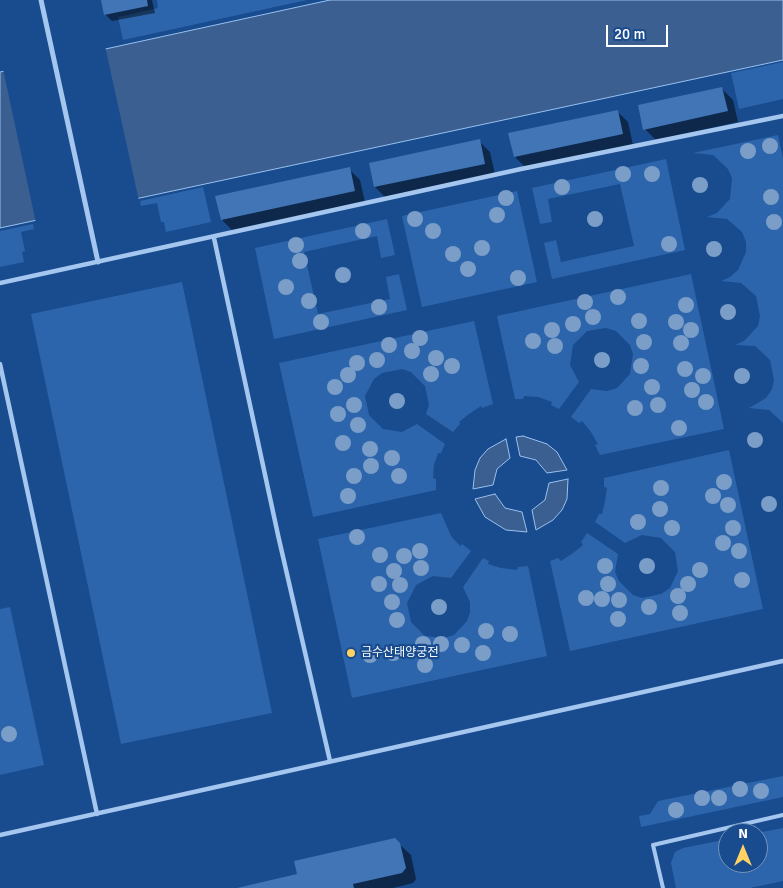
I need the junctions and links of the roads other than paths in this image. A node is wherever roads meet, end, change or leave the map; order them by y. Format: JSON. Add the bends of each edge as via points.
{"nodes":[{"id":1,"x":42,"y":0,"type":"edge"},
{"id":2,"x":783,"y":116,"type":"edge"},
{"id":3,"x":214,"y":238,"type":"junction"},
{"id":4,"x":98,"y":262,"type":"junction"},
{"id":5,"x":0,"y":283,"type":"edge"},
{"id":6,"x":0,"y":364,"type":"edge"},
{"id":7,"x":783,"y":661,"type":"edge"},
{"id":8,"x":330,"y":761,"type":"junction"},
{"id":9,"x":97,"y":814,"type":"junction"},
{"id":10,"x":783,"y":815,"type":"edge"},
{"id":11,"x":0,"y":834,"type":"edge"},
{"id":12,"x":663,"y":888,"type":"edge"}],
"edges":[{"from":1,"to":4,"type":"street"},
{"from":2,"to":3,"type":"street"},
{"from":3,"to":4,"type":"street"},
{"from":3,"to":8,"type":"street"},
{"from":4,"to":5,"type":"street"},
{"from":6,"to":9,"type":"street"},
{"from":7,"to":8,"type":"street"},
{"from":8,"to":9,"type":"street"},
{"from":9,"to":11,"type":"street"},
{"from":10,"to":12,"type":"lane","via":[[653,845]]}]}
